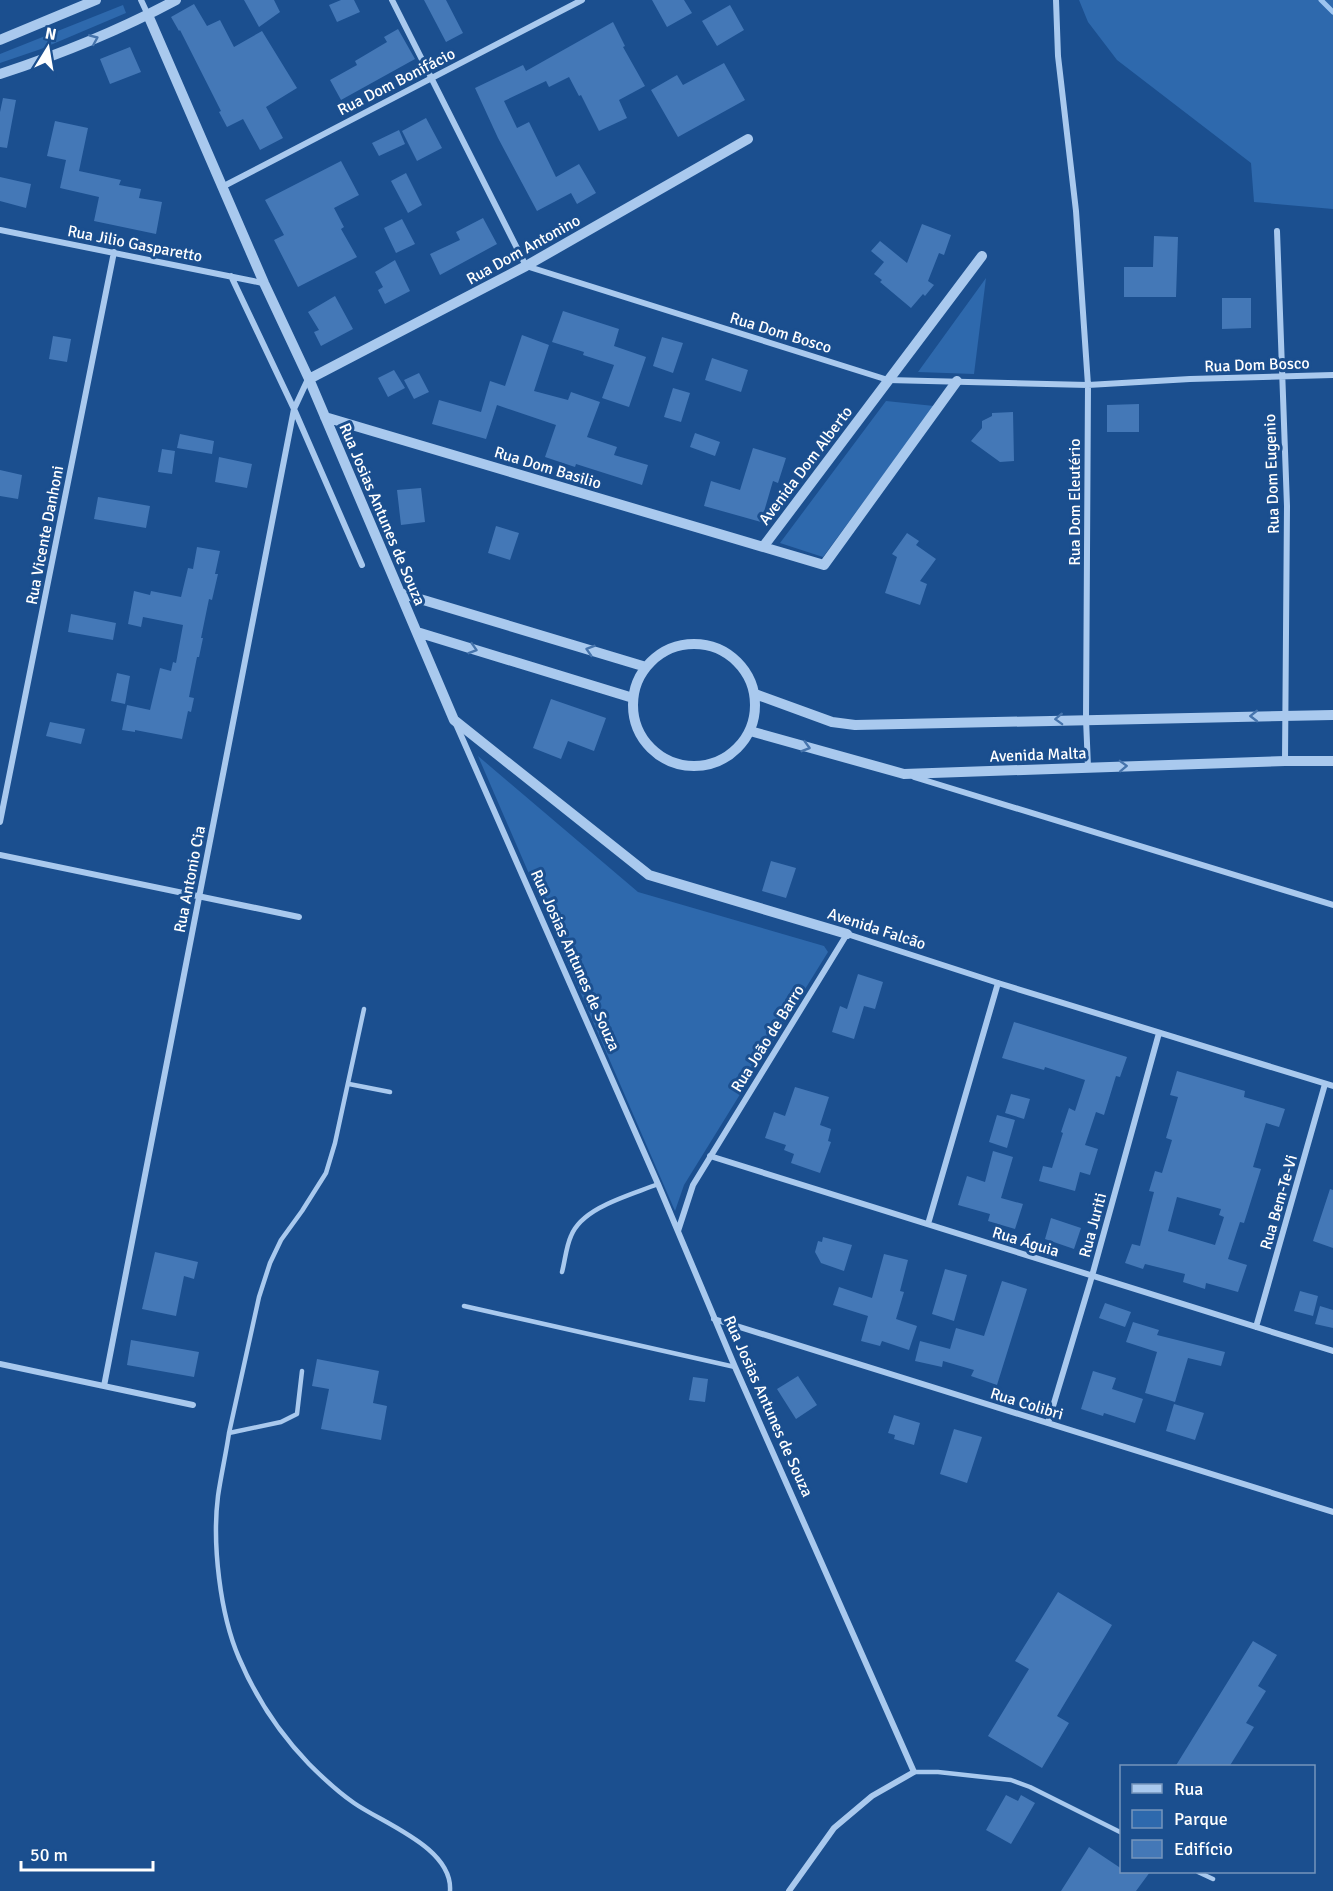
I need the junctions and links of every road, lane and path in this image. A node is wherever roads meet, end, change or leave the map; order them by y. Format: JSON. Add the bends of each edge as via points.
{"nodes":[{"id":1,"x":96,"y":0,"type":"edge"},
{"id":2,"x":141,"y":0,"type":"edge"},
{"id":3,"x":176,"y":0,"type":"edge"},
{"id":4,"x":392,"y":0,"type":"edge"},
{"id":5,"x":582,"y":0,"type":"edge"},
{"id":6,"x":1056,"y":0,"type":"edge"},
{"id":7,"x":148,"y":15,"type":"junction"},
{"id":8,"x":0,"y":40,"type":"edge"},
{"id":9,"x":0,"y":74,"type":"edge"},
{"id":10,"x":431,"y":78,"type":"junction"},
{"id":11,"x":748,"y":139,"type":"dead end"},
{"id":12,"x":222,"y":187,"type":"junction"},
{"id":13,"x":0,"y":230,"type":"edge"},
{"id":14,"x":1277,"y":231,"type":"dead end"},
{"id":15,"x":114,"y":252,"type":"junction"},
{"id":16,"x":982,"y":256,"type":"dead end"},
{"id":17,"x":526,"y":266,"type":"junction"},
{"id":18,"x":231,"y":276,"type":"junction"},
{"id":19,"x":264,"y":283,"type":"junction"},
{"id":20,"x":1333,"y":375,"type":"edge"},
{"id":21,"x":1281,"y":377,"type":"junction"},
{"id":22,"x":309,"y":379,"type":"junction"},
{"id":23,"x":888,"y":380,"type":"junction"},
{"id":24,"x":957,"y":381,"type":"junction"},
{"id":25,"x":1088,"y":385,"type":"junction"},
{"id":26,"x":294,"y":409,"type":"junction"},
{"id":27,"x":325,"y":417,"type":"junction"},
{"id":28,"x":763,"y":547,"type":"junction"},
{"id":29,"x":362,"y":565,"type":"dead end"},
{"id":30,"x":400,"y":593,"type":"junction"},
{"id":31,"x":417,"y":632,"type":"junction"},
{"id":32,"x":646,"y":667,"type":"junction"},
{"id":33,"x":755,"y":694,"type":"junction"},
{"id":34,"x":633,"y":698,"type":"junction"},
{"id":35,"x":1333,"y":715,"type":"edge"},
{"id":36,"x":1285,"y":716,"type":"junction"},
{"id":37,"x":1086,"y":719,"type":"junction"},
{"id":38,"x":454,"y":720,"type":"junction"},
{"id":39,"x":750,"y":731,"type":"junction"},
{"id":40,"x":1285,"y":761,"type":"junction"},
{"id":41,"x":1333,"y":761,"type":"edge"},
{"id":42,"x":1088,"y":767,"type":"junction"},
{"id":43,"x":904,"y":774,"type":"junction"},
{"id":44,"x":0,"y":822,"type":"edge"},
{"id":45,"x":0,"y":855,"type":"edge"},
{"id":46,"x":200,"y":896,"type":"junction"},
{"id":47,"x":1333,"y":905,"type":"edge"},
{"id":48,"x":299,"y":917,"type":"dead end"},
{"id":49,"x":847,"y":934,"type":"junction"},
{"id":50,"x":998,"y":983,"type":"junction"},
{"id":51,"x":364,"y":1009,"type":"dead end"},
{"id":52,"x":1159,"y":1033,"type":"junction"},
{"id":53,"x":1325,"y":1083,"type":"junction"},
{"id":54,"x":349,"y":1084,"type":"junction"},
{"id":55,"x":1333,"y":1086,"type":"edge"},
{"id":56,"x":390,"y":1092,"type":"dead end"},
{"id":57,"x":710,"y":1156,"type":"junction"},
{"id":58,"x":658,"y":1184,"type":"junction"},
{"id":59,"x":928,"y":1224,"type":"junction"},
{"id":60,"x":678,"y":1232,"type":"junction"},
{"id":61,"x":562,"y":1272,"type":"dead end"},
{"id":62,"x":1092,"y":1276,"type":"junction"},
{"id":63,"x":464,"y":1306,"type":"dead end"},
{"id":64,"x":714,"y":1319,"type":"junction"},
{"id":65,"x":1256,"y":1327,"type":"junction"},
{"id":66,"x":1333,"y":1351,"type":"edge"},
{"id":67,"x":0,"y":1364,"type":"edge"},
{"id":68,"x":735,"y":1367,"type":"junction"},
{"id":69,"x":302,"y":1371,"type":"dead end"},
{"id":70,"x":104,"y":1386,"type":"junction"},
{"id":71,"x":193,"y":1405,"type":"dead end"},
{"id":72,"x":1048,"y":1423,"type":"junction"},
{"id":73,"x":229,"y":1433,"type":"junction"},
{"id":74,"x":1333,"y":1512,"type":"edge"},
{"id":75,"x":914,"y":1772,"type":"junction"},
{"id":76,"x":1120,"y":1832,"type":"edge"},
{"id":77,"x":1200,"y":1873,"type":"edge"},
{"id":78,"x":1213,"y":1879,"type":"dead end"},
{"id":79,"x":450,"y":1891,"type":"edge"},
{"id":80,"x":789,"y":1891,"type":"edge"}],
"edges":[{"from":1,"to":8,"type":"street"},
{"from":2,"to":7,"type":"street","name":"Rua Josias Antunes de Souza"},
{"from":3,"to":7,"type":"street"},
{"from":4,"to":10,"type":"street"},
{"from":5,"to":10,"type":"street","name":"Rua Dom Bonifácio"},
{"from":6,"to":25,"type":"street","name":"Rua Dom Eleutério"},
{"from":9,"to":7,"type":"street","one_way":true,"via":[[57,55]]},
{"from":7,"to":12,"type":"street","name":"Rua Josias Antunes de Souza"},
{"from":10,"to":12,"type":"street","name":"Rua Dom Bonifácio"},
{"from":10,"to":17,"type":"street"},
{"from":11,"to":17,"type":"street","name":"Rua Dom Antonino"},
{"from":12,"to":19,"type":"street","name":"Rua Josias Antunes de Souza"},
{"from":13,"to":15,"type":"street","name":"Rua Jilio Gasparetto"},
{"from":14,"to":21,"type":"street","name":"Rua Dom Eugenio"},
{"from":15,"to":18,"type":"street","name":"Rua Jilio Gasparetto"},
{"from":15,"to":44,"type":"street","name":"Rua Vicente Danhoni"},
{"from":16,"to":23,"type":"street","name":"Avenida Dom Alberto"},
{"from":17,"to":22,"type":"street","name":"Rua Dom Antonino"},
{"from":17,"to":23,"type":"street","name":"Rua Dom Bosco"},
{"from":18,"to":19,"type":"street","name":"Rua Jilio Gasparetto"},
{"from":18,"to":26,"type":"street"},
{"from":19,"to":22,"type":"street","name":"Rua Josias Antunes de Souza"},
{"from":20,"to":21,"type":"street","name":"Rua Dom Bosco"},
{"from":21,"to":25,"type":"street","name":"Rua Dom Bosco"},
{"from":21,"to":36,"type":"street","name":"Rua Dom Eugenio","via":[[1287,507]]},
{"from":22,"to":26,"type":"street","name":"Rua Antonio Cia"},
{"from":22,"to":27,"type":"street","name":"Rua Josias Antunes de Souza"},
{"from":23,"to":24,"type":"street","name":"Rua Dom Bosco"},
{"from":23,"to":28,"type":"street","name":"Avenida Dom Alberto"},
{"from":24,"to":25,"type":"street","name":"Rua Dom Bosco"},
{"from":24,"to":28,"type":"street","name":"Avenida Dom Alberto","via":[[824,565]]},
{"from":25,"to":37,"type":"street","name":"Rua Dom Eleutério"},
{"from":26,"to":29,"type":"street"},
{"from":26,"to":46,"type":"street","name":"Rua Antonio Cia"},
{"from":27,"to":28,"type":"street","name":"Rua Dom Basilio"},
{"from":27,"to":30,"type":"street","name":"Rua Josias Antunes de Souza"},
{"from":30,"to":31,"type":"street","name":"Rua Josias Antunes de Souza"},
{"from":32,"to":30,"type":"street","one_way":true},
{"from":31,"to":34,"type":"street","one_way":true},
{"from":31,"to":38,"type":"street","name":"Rua Josias Antunes de Souza"},
{"from":32,"to":33,"type":"street","via":[[677,646],[715,647],[745,670]]},
{"from":32,"to":34,"type":"street"},
{"from":37,"to":33,"type":"street","name":"Avenida Malta","one_way":true,"via":[[855,725],[832,722]]},
{"from":33,"to":39,"type":"street"},
{"from":34,"to":39,"type":"street","via":[[641,736],[671,762],[697,766],[716,762],[734,752]]},
{"from":35,"to":36,"type":"street","name":"Avenida Malta"},
{"from":36,"to":37,"type":"street","name":"Avenida Malta","one_way":true},
{"from":36,"to":40,"type":"street","name":"Rua Dom Eugenio"},
{"from":37,"to":42,"type":"street","name":"Rua Dom Eleutério"},
{"from":38,"to":49,"type":"street","name":"Avenida Falcão","via":[[649,875]]},
{"from":38,"to":58,"type":"street","name":"Rua Josias Antunes de Souza"},
{"from":39,"to":43,"type":"street","name":"Avenida Malta","one_way":true},
{"from":40,"to":41,"type":"street","name":"Avenida Malta"},
{"from":42,"to":40,"type":"street","name":"Avenida Malta","one_way":true},
{"from":42,"to":43,"type":"street","name":"Avenida Malta"},
{"from":43,"to":47,"type":"street"},
{"from":45,"to":46,"type":"street"},
{"from":46,"to":48,"type":"street"},
{"from":46,"to":70,"type":"street","name":"Rua Antonio Cia"},
{"from":49,"to":50,"type":"street","name":"Avenida Falcão"},
{"from":49,"to":57,"type":"street","name":"Rua João de Barro"},
{"from":50,"to":52,"type":"street","name":"Avenida Falcão"},
{"from":50,"to":59,"type":"street"},
{"from":51,"to":54,"type":"lane"},
{"from":52,"to":53,"type":"street","name":"Avenida Falcão"},
{"from":52,"to":62,"type":"street","name":"Rua Juriti"},
{"from":53,"to":55,"type":"street","name":"Avenida Falcão"},
{"from":53,"to":65,"type":"street","name":"Rua Bem-Te-Vi"},
{"from":54,"to":56,"type":"lane"},
{"from":54,"to":73,"type":"lane","via":[[326,1173],[270,1263]]},
{"from":57,"to":59,"type":"street","name":"Rua Águia"},
{"from":57,"to":60,"type":"street","name":"Rua João de Barro","via":[[693,1185]]},
{"from":58,"to":60,"type":"street","name":"Rua Josias Antunes de Souza"},
{"from":58,"to":61,"type":"lane","via":[[585,1216],[571,1234]]},
{"from":59,"to":62,"type":"street","name":"Rua Águia"},
{"from":60,"to":64,"type":"street","name":"Rua Josias Antunes de Souza"},
{"from":62,"to":65,"type":"street","name":"Rua Águia"},
{"from":62,"to":72,"type":"street","name":"Rua Juriti"},
{"from":63,"to":68,"type":"lane"},
{"from":64,"to":68,"type":"street","name":"Rua Josias Antunes de Souza"},
{"from":64,"to":72,"type":"street","name":"Rua Colibri"},
{"from":65,"to":66,"type":"street","name":"Rua Águia"},
{"from":67,"to":70,"type":"street"},
{"from":68,"to":75,"type":"street","name":"Rua Josias Antunes de Souza"},
{"from":69,"to":73,"type":"lane","via":[[297,1414],[281,1422]]},
{"from":70,"to":71,"type":"street"},
{"from":72,"to":74,"type":"street","name":"Rua Colibri"},
{"from":73,"to":79,"type":"lane","via":[[218,1497],[216,1542],[225,1609],[249,1680],[297,1751],[354,1803],[430,1851],[446,1867]]},
{"from":75,"to":76,"type":"lane","via":[[1011,1780]]},
{"from":75,"to":80,"type":"street","via":[[872,1796],[834,1828]]},
{"from":77,"to":78,"type":"lane"}]}
